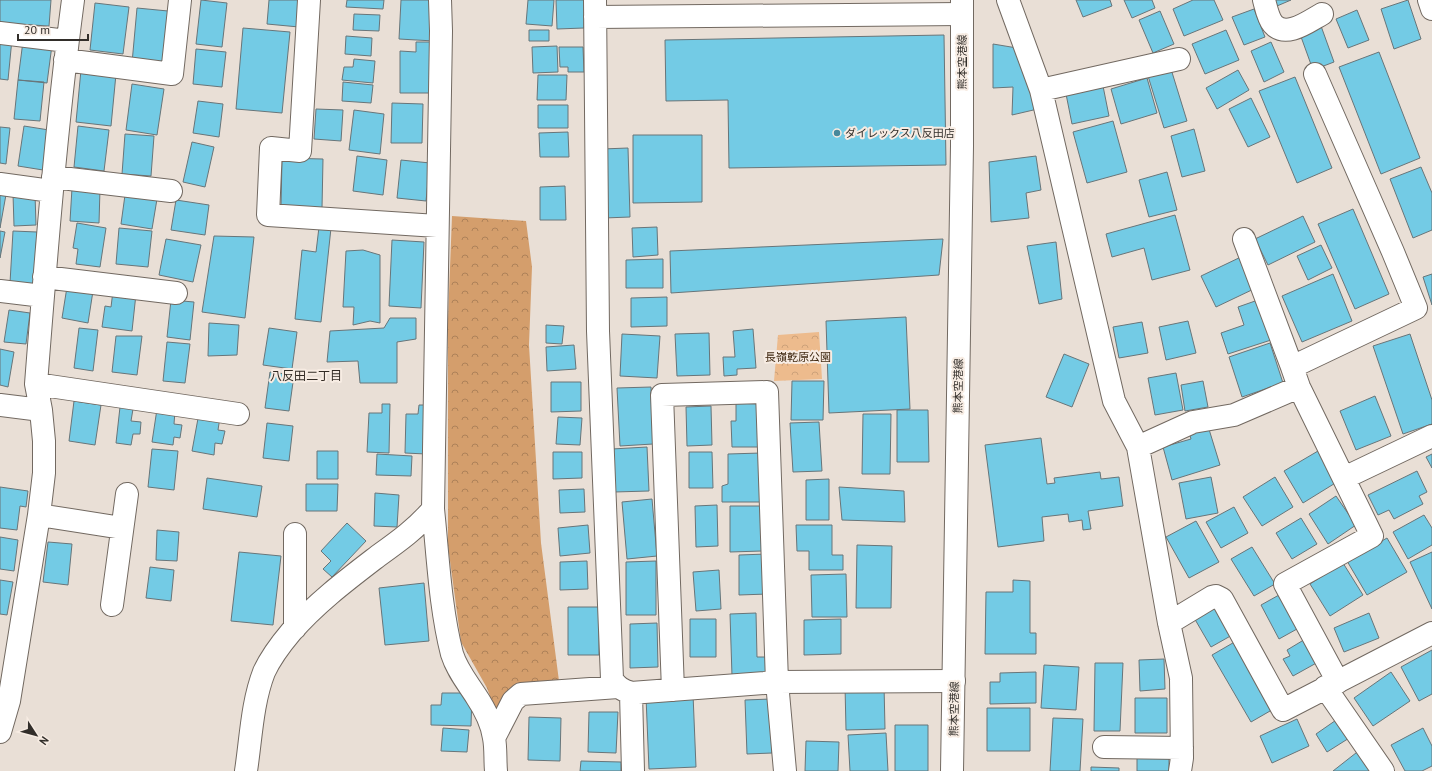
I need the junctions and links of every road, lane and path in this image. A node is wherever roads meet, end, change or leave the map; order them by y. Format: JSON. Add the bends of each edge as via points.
{"nodes":[{"id":1,"x":73,"y":0,"type":"edge"},
{"id":2,"x":180,"y":0,"type":"edge"},
{"id":3,"x":309,"y":0,"type":"edge"},
{"id":4,"x":440,"y":0,"type":"edge"},
{"id":5,"x":1008,"y":0,"type":"edge"},
{"id":6,"x":1264,"y":0,"type":"edge"},
{"id":7,"x":1429,"y":0,"type":"edge"},
{"id":8,"x":962,"y":7,"type":"edge"},
{"id":9,"x":595,"y":8,"type":"edge"},
{"id":10,"x":1432,"y":9,"type":"edge"},
{"id":11,"x":1322,"y":14,"type":"dead end"},
{"id":12,"x":0,"y":33,"type":"edge"},
{"id":13,"x":66,"y":51,"type":"junction"},
{"id":14,"x":1180,"y":59,"type":"dead end"},
{"id":15,"x":1316,"y":74,"type":"dead end"},
{"id":16,"x":1041,"y":90,"type":"junction"},
{"id":17,"x":0,"y":184,"type":"edge"},
{"id":18,"x":52,"y":184,"type":"junction"},
{"id":19,"x":171,"y":191,"type":"dead end"},
{"id":20,"x":437,"y":226,"type":"junction"},
{"id":21,"x":1244,"y":239,"type":"dead end"},
{"id":22,"x":44,"y":287,"type":"junction"},
{"id":23,"x":0,"y":291,"type":"edge"},
{"id":24,"x":176,"y":293,"type":"dead end"},
{"id":25,"x":1292,"y":367,"type":"junction"},
{"id":26,"x":36,"y":384,"type":"junction"},
{"id":27,"x":1300,"y":387,"type":"junction"},
{"id":28,"x":0,"y":405,"type":"edge"},
{"id":29,"x":41,"y":410,"type":"junction"},
{"id":30,"x":238,"y":414,"type":"dead end"},
{"id":31,"x":1432,"y":436,"type":"edge"},
{"id":32,"x":1138,"y":447,"type":"junction"},
{"id":33,"x":1344,"y":478,"type":"junction"},
{"id":34,"x":127,"y":494,"type":"dead end"},
{"id":35,"x":434,"y":508,"type":"junction"},
{"id":36,"x":39,"y":515,"type":"junction"},
{"id":37,"x":122,"y":528,"type":"junction"},
{"id":38,"x":294,"y":534,"type":"dead end"},
{"id":39,"x":112,"y":605,"type":"dead end"},
{"id":40,"x":1169,"y":623,"type":"junction"},
{"id":41,"x":295,"y":628,"type":"junction"},
{"id":42,"x":1432,"y":633,"type":"edge"},
{"id":43,"x":954,"y":681,"type":"junction"},
{"id":44,"x":777,"y":682,"type":"junction"},
{"id":45,"x":1331,"y":684,"type":"junction"},
{"id":46,"x":625,"y":690,"type":"junction"},
{"id":47,"x":673,"y":690,"type":"junction"},
{"id":48,"x":0,"y":732,"type":"edge"},
{"id":49,"x":494,"y":738,"type":"junction"},
{"id":50,"x":1104,"y":746,"type":"dead end"},
{"id":51,"x":1182,"y":748,"type":"junction"},
{"id":52,"x":246,"y":771,"type":"edge"},
{"id":53,"x":496,"y":771,"type":"edge"},
{"id":54,"x":633,"y":771,"type":"edge"},
{"id":55,"x":785,"y":771,"type":"edge"},
{"id":56,"x":952,"y":771,"type":"edge"},
{"id":57,"x":1180,"y":771,"type":"edge"},
{"id":58,"x":1383,"y":771,"type":"edge"}],
"edges":[{"from":1,"to":13,"type":"street"},
{"from":2,"to":13,"type":"street","via":[[172,74]]},
{"from":3,"to":20,"type":"street","via":[[300,150],[271,148],[268,215]]},
{"from":4,"to":20,"type":"street"},
{"from":5,"to":16,"type":"street"},
{"from":6,"to":11,"type":"street","via":[[1274,24],[1283,30],[1291,30]]},
{"from":7,"to":10,"type":"street"},
{"from":8,"to":9,"type":"street"},
{"from":8,"to":43,"type":"street","name":"熊本空港線"},
{"from":9,"to":46,"type":"street","via":[[598,331],[612,679]]},
{"from":12,"to":13,"type":"street"},
{"from":13,"to":18,"type":"street"},
{"from":14,"to":16,"type":"street"},
{"from":15,"to":25,"type":"street","via":[[1416,308]]},
{"from":16,"to":32,"type":"street","via":[[1114,401]]},
{"from":17,"to":18,"type":"street"},
{"from":18,"to":19,"type":"street"},
{"from":18,"to":22,"type":"street"},
{"from":20,"to":35,"type":"street"},
{"from":21,"to":25,"type":"street"},
{"from":22,"to":23,"type":"street"},
{"from":22,"to":24,"type":"street"},
{"from":22,"to":26,"type":"street"},
{"from":25,"to":27,"type":"street"},
{"from":26,"to":29,"type":"street"},
{"from":26,"to":30,"type":"street"},
{"from":27,"to":32,"type":"street","via":[[1234,415],[1193,422]]},
{"from":27,"to":33,"type":"street"},
{"from":28,"to":29,"type":"street"},
{"from":29,"to":36,"type":"street","via":[[44,473]]},
{"from":31,"to":33,"type":"street"},
{"from":32,"to":40,"type":"street"},
{"from":33,"to":45,"type":"street","via":[[1372,536],[1285,584]]},
{"from":34,"to":37,"type":"street"},
{"from":35,"to":41,"type":"street","via":[[421,524],[329,595]]},
{"from":35,"to":49,"type":"street","via":[[444,611],[452,654],[456,666],[484,709]]},
{"from":36,"to":37,"type":"street"},
{"from":36,"to":48,"type":"street","via":[[9,701]]},
{"from":37,"to":39,"type":"street"},
{"from":38,"to":41,"type":"street"},
{"from":40,"to":45,"type":"street","via":[[1212,597],[1220,597],[1283,710]]},
{"from":40,"to":51,"type":"street","via":[[1181,678]]},
{"from":41,"to":52,"type":"street","via":[[271,659],[258,692]]},
{"from":42,"to":45,"type":"street"},
{"from":43,"to":44,"type":"street"},
{"from":43,"to":56,"type":"street","name":"熊本空港線"},
{"from":44,"to":47,"type":"street"},
{"from":44,"to":47,"type":"street","via":[[767,392],[662,395]]},
{"from":44,"to":55,"type":"street"},
{"from":45,"to":58,"type":"street"},
{"from":46,"to":47,"type":"street"},
{"from":46,"to":49,"type":"street","via":[[521,694],[513,701]]},
{"from":46,"to":54,"type":"street"},
{"from":49,"to":53,"type":"street"},
{"from":50,"to":51,"type":"street"},
{"from":51,"to":57,"type":"street"}]}
